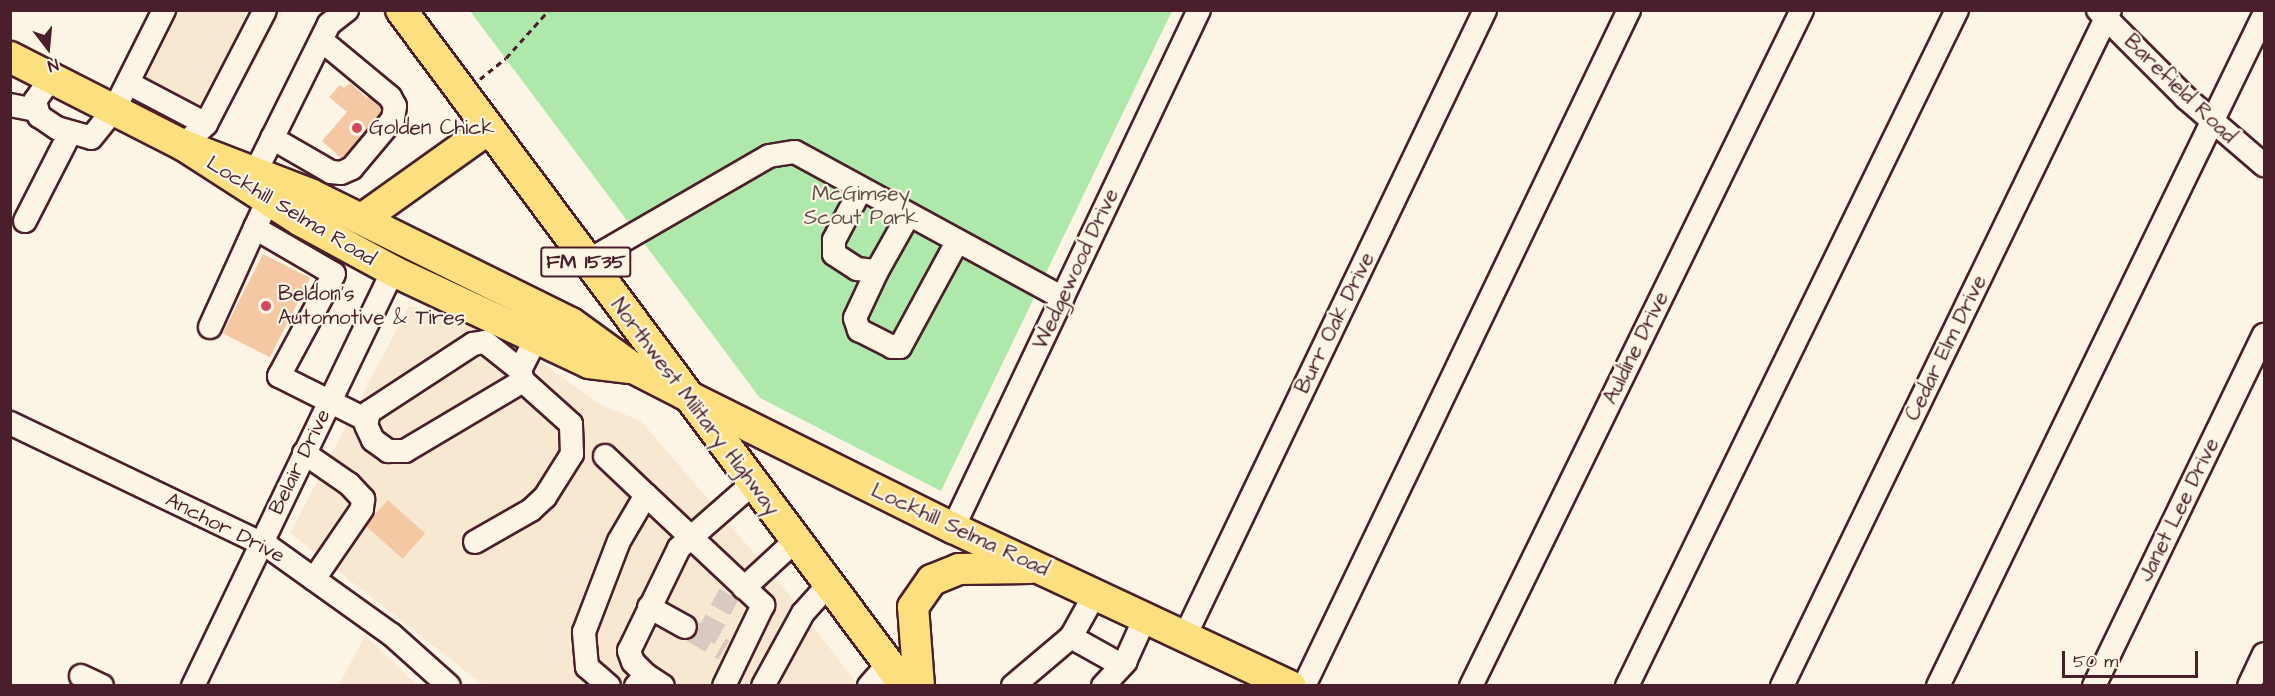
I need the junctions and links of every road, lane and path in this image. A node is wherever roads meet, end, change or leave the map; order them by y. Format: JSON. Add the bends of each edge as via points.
{"nodes":[{"id":1,"x":164,"y":10,"type":"edge"},
{"id":2,"x":265,"y":10,"type":"edge"},
{"id":3,"x":347,"y":10,"type":"edge"},
{"id":4,"x":401,"y":10,"type":"edge"},
{"id":5,"x":549,"y":10,"type":"edge"},
{"id":6,"x":1200,"y":10,"type":"edge"},
{"id":7,"x":1485,"y":10,"type":"edge"},
{"id":8,"x":1629,"y":10,"type":"edge"},
{"id":9,"x":1802,"y":10,"type":"edge"},
{"id":10,"x":1957,"y":10,"type":"edge"},
{"id":11,"x":2105,"y":13,"type":"edge"},
{"id":12,"x":2265,"y":15,"type":"edge"},
{"id":13,"x":321,"y":40,"type":"junction"},
{"id":14,"x":10,"y":57,"type":"edge"},
{"id":15,"x":51,"y":78,"type":"junction"},
{"id":16,"x":128,"y":83,"type":"junction"},
{"id":17,"x":459,"y":89,"type":"junction"},
{"id":18,"x":10,"y":105,"type":"edge"},
{"id":19,"x":36,"y":110,"type":"junction"},
{"id":20,"x":114,"y":110,"type":"junction"},
{"id":21,"x":2212,"y":121,"type":"junction"},
{"id":22,"x":206,"y":124,"type":"junction"},
{"id":23,"x":488,"y":129,"type":"junction"},
{"id":24,"x":70,"y":133,"type":"junction"},
{"id":25,"x":273,"y":138,"type":"junction"},
{"id":26,"x":183,"y":145,"type":"junction"},
{"id":27,"x":2265,"y":165,"type":"edge"},
{"id":28,"x":255,"y":173,"type":"junction"},
{"id":29,"x":861,"y":189,"type":"junction"},
{"id":30,"x":268,"y":200,"type":"junction"},
{"id":31,"x":908,"y":216,"type":"junction"},
{"id":32,"x":362,"y":219,"type":"junction"},
{"id":33,"x":25,"y":221,"type":"dead end"},
{"id":34,"x":255,"y":228,"type":"junction"},
{"id":35,"x":957,"y":242,"type":"junction"},
{"id":36,"x":586,"y":262,"type":"junction"},
{"id":37,"x":393,"y":271,"type":"junction"},
{"id":38,"x":877,"y":271,"type":"junction"},
{"id":39,"x":484,"y":280,"type":"junction"},
{"id":40,"x":1063,"y":298,"type":"junction"},
{"id":41,"x":210,"y":327,"type":"dead end"},
{"id":42,"x":2265,"y":335,"type":"edge"},
{"id":43,"x":536,"y":338,"type":"junction"},
{"id":44,"x":633,"y":368,"type":"junction"},
{"id":45,"x":521,"y":375,"type":"junction"},
{"id":46,"x":684,"y":394,"type":"junction"},
{"id":47,"x":328,"y":403,"type":"junction"},
{"id":48,"x":367,"y":420,"type":"junction"},
{"id":49,"x":10,"y":423,"type":"edge"},
{"id":50,"x":304,"y":453,"type":"junction"},
{"id":51,"x":605,"y":456,"type":"dead end"},
{"id":52,"x":752,"y":484,"type":"junction"},
{"id":53,"x":646,"y":495,"type":"junction"},
{"id":54,"x":953,"y":528,"type":"junction"},
{"id":55,"x":691,"y":537,"type":"junction"},
{"id":56,"x":795,"y":541,"type":"junction"},
{"id":57,"x":475,"y":542,"type":"dead end"},
{"id":58,"x":260,"y":543,"type":"junction"},
{"id":59,"x":1040,"y":568,"type":"junction"},
{"id":60,"x":314,"y":579,"type":"junction"},
{"id":61,"x":828,"y":585,"type":"junction"},
{"id":62,"x":736,"y":588,"type":"junction"},
{"id":63,"x":1095,"y":594,"type":"junction"},
{"id":64,"x":649,"y":607,"type":"junction"},
{"id":65,"x":1145,"y":618,"type":"junction"},
{"id":66,"x":685,"y":627,"type":"tunnel mouth"},
{"id":67,"x":1185,"y":636,"type":"junction"},
{"id":68,"x":1071,"y":637,"type":"junction"},
{"id":69,"x":2265,"y":654,"type":"edge"},
{"id":70,"x":1121,"y":665,"type":"junction"},
{"id":71,"x":81,"y":676,"type":"dead end"},
{"id":72,"x":887,"y":678,"type":"edge"},
{"id":73,"x":648,"y":682,"type":"edge"},
{"id":74,"x":1278,"y":683,"type":"edge"},
{"id":75,"x":102,"y":686,"type":"edge"},
{"id":76,"x":193,"y":686,"type":"edge"},
{"id":77,"x":449,"y":686,"type":"edge"},
{"id":78,"x":609,"y":686,"type":"edge"},
{"id":79,"x":724,"y":686,"type":"edge"},
{"id":80,"x":764,"y":686,"type":"edge"},
{"id":81,"x":919,"y":686,"type":"edge"},
{"id":82,"x":1012,"y":686,"type":"edge"},
{"id":83,"x":1103,"y":686,"type":"edge"},
{"id":84,"x":1304,"y":686,"type":"edge"},
{"id":85,"x":1471,"y":686,"type":"edge"},
{"id":86,"x":1627,"y":686,"type":"edge"},
{"id":87,"x":1782,"y":686,"type":"edge"},
{"id":88,"x":1938,"y":686,"type":"edge"},
{"id":89,"x":2094,"y":686,"type":"edge"},
{"id":90,"x":2249,"y":686,"type":"edge"}],
"edges":[{"from":1,"to":16,"type":"street"},
{"from":2,"to":22,"type":"street"},
{"from":3,"to":13,"type":"street","via":[[329,24]]},
{"from":4,"to":17,"type":"main road","name":"Northwest Military Highway"},
{"from":5,"to":17,"type":"path","via":[[506,58]]},
{"from":6,"to":40,"type":"street","name":"Wedgewood Drive"},
{"from":7,"to":67,"type":"street","name":"Burr Oak Drive"},
{"from":8,"to":84,"type":"street"},
{"from":9,"to":85,"type":"street","name":"Auldine Drive"},
{"from":10,"to":86,"type":"street"},
{"from":11,"to":21,"type":"street","name":"Barefield Road"},
{"from":11,"to":87,"type":"street","name":"Cedar Elm Drive"},
{"from":12,"to":21,"type":"street"},
{"from":13,"to":25,"type":"street"},
{"from":13,"to":25,"type":"street","via":[[390,97],[393,119],[352,168],[341,173],[331,172]]},
{"from":14,"to":15,"type":"main road","name":"Lockhill Selma Road"},
{"from":15,"to":19,"type":"street","via":[[35,101]]},
{"from":15,"to":20,"type":"main road","name":"Lockhill Selma Road"},
{"from":16,"to":20,"type":"street"},
{"from":16,"to":22,"type":"street"},
{"from":17,"to":23,"type":"main road","name":"Northwest Military Highway"},
{"from":18,"to":19,"type":"street"},
{"from":19,"to":24,"type":"street","via":[[57,128]]},
{"from":20,"to":24,"type":"street","via":[[91,138]]},
{"from":20,"to":26,"type":"main road","name":"Lockhill Selma Road"},
{"from":21,"to":27,"type":"street","name":"Barefield Road"},
{"from":21,"to":88,"type":"street"},
{"from":22,"to":26,"type":"street"},
{"from":23,"to":32,"type":"main road"},
{"from":23,"to":36,"type":"main road","name":"Northwest Military Highway","number":"FM 1535"},
{"from":24,"to":33,"type":"street"},
{"from":25,"to":28,"type":"street"},
{"from":26,"to":28,"type":"main road","name":"Lockhill Selma Road"},
{"from":26,"to":30,"type":"main road","name":"Lockhill Selma Road"},
{"from":28,"to":32,"type":"main road","name":"Lockhill Selma Road"},
{"from":29,"to":31,"type":"street"},
{"from":29,"to":36,"type":"street","via":[[795,152],[769,156]]},
{"from":29,"to":38,"type":"street","via":[[834,240],[834,254],[856,269]]},
{"from":30,"to":34,"type":"street"},
{"from":30,"to":37,"type":"main road","name":"Lockhill Selma Road"},
{"from":31,"to":35,"type":"street"},
{"from":31,"to":38,"type":"street"},
{"from":32,"to":39,"type":"main road","name":"Lockhill Selma Road"},
{"from":34,"to":41,"type":"street"},
{"from":34,"to":47,"type":"street","via":[[334,274],[279,376]]},
{"from":35,"to":38,"type":"street","via":[[900,347],[892,347],[859,330],[855,318]]},
{"from":35,"to":40,"type":"street"},
{"from":36,"to":46,"type":"main road","name":"Northwest Military Highway","number":"FM 1535"},
{"from":37,"to":39,"type":"main road","via":[[413,262],[461,280]]},
{"from":37,"to":43,"type":"main road","name":"Lockhill Selma Road"},
{"from":37,"to":47,"type":"street","name":"Belair Drive"},
{"from":39,"to":44,"type":"main road","name":"Lockhill Selma Road","via":[[571,323]]},
{"from":40,"to":54,"type":"street","name":"Wedgewood Drive"},
{"from":42,"to":89,"type":"street","name":"Janet Lee Drive"},
{"from":43,"to":44,"type":"main road","name":"Lockhill Selma Road","via":[[589,363]]},
{"from":43,"to":45,"type":"street"},
{"from":44,"to":46,"type":"main road","name":"Lockhill Selma Road"},
{"from":45,"to":48,"type":"street","via":[[485,342],[473,344],[369,412]]},
{"from":45,"to":48,"type":"street","via":[[405,451],[388,451],[373,440]]},
{"from":45,"to":57,"type":"street","via":[[571,424],[572,454],[545,497],[531,510]]},
{"from":46,"to":52,"type":"main road","name":"Northwest Military Highway","number":"FM 1535"},
{"from":46,"to":54,"type":"main road","name":"Lockhill Selma Road"},
{"from":47,"to":48,"type":"street"},
{"from":47,"to":50,"type":"street","name":"Belair Drive"},
{"from":49,"to":58,"type":"street","name":"Anchor Drive"},
{"from":50,"to":58,"type":"street","name":"Belair Drive"},
{"from":50,"to":60,"type":"street","via":[[349,484],[363,499],[362,509]]},
{"from":51,"to":53,"type":"street"},
{"from":52,"to":55,"type":"street"},
{"from":52,"to":56,"type":"main road","name":"Northwest Military Highway","number":"FM 1535"},
{"from":53,"to":55,"type":"street"},
{"from":53,"to":78,"type":"street","via":[[619,541],[584,632],[587,667]]},
{"from":54,"to":59,"type":"main road","name":"Lockhill Selma Road"},
{"from":55,"to":62,"type":"street"},
{"from":55,"to":64,"type":"street","via":[[679,548]]},
{"from":56,"to":61,"type":"main road","name":"Northwest Military Highway","number":"FM 1535"},
{"from":56,"to":62,"type":"street"},
{"from":58,"to":60,"type":"street","name":"Anchor Drive"},
{"from":58,"to":76,"type":"street","name":"Belair Drive"},
{"from":59,"to":63,"type":"main road","name":"Lockhill Selma Road"},
{"from":59,"to":81,"type":"main road","via":[[959,569],[932,580],[913,607]]},
{"from":60,"to":77,"type":"street","name":"Anchor Drive","via":[[392,635]]},
{"from":61,"to":72,"type":"main road","name":"Northwest Military Highway","number":"FM 1535"},
{"from":61,"to":80,"type":"street","via":[[803,613]]},
{"from":62,"to":79,"type":"street","via":[[763,604],[731,654]]},
{"from":63,"to":65,"type":"main road","name":"Lockhill Selma Road"},
{"from":63,"to":68,"type":"street"},
{"from":64,"to":66,"type":"street"},
{"from":64,"to":73,"type":"street","via":[[629,651]]},
{"from":65,"to":67,"type":"main road","name":"Lockhill Selma Road"},
{"from":65,"to":70,"type":"street"},
{"from":67,"to":74,"type":"main road","name":"Lockhill Selma Road"},
{"from":68,"to":70,"type":"street"},
{"from":68,"to":82,"type":"street"},
{"from":69,"to":90,"type":"street"},
{"from":70,"to":83,"type":"street"},
{"from":71,"to":75,"type":"street"}]}
